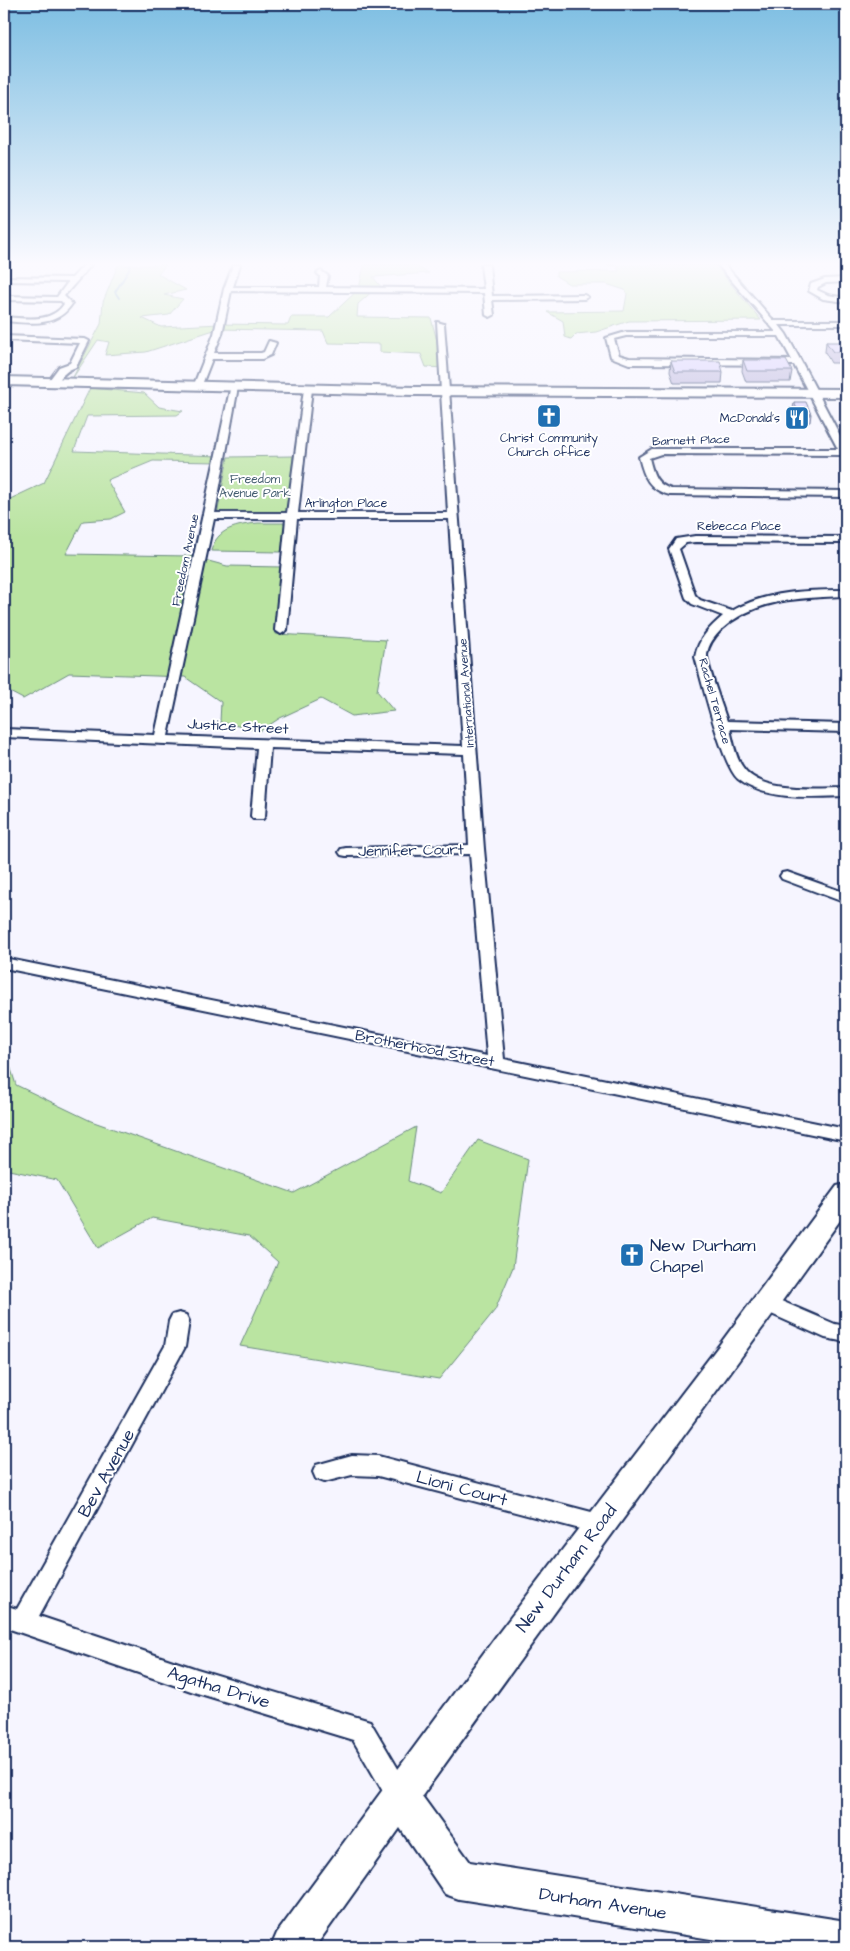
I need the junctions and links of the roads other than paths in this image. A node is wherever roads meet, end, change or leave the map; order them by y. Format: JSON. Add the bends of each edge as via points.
{"nodes":[{"id":1,"x":78,"y":356,"type":"edge"},
{"id":2,"x":209,"y":356,"type":"edge"},
{"id":3,"x":442,"y":356,"type":"edge"},
{"id":4,"x":615,"y":356,"type":"edge"},
{"id":5,"x":794,"y":356,"type":"edge"},
{"id":6,"x":798,"y":363,"type":"junction"},
{"id":7,"x":4,"y":382,"type":"edge"},
{"id":8,"x":51,"y":383,"type":"junction"},
{"id":9,"x":198,"y":387,"type":"junction"},
{"id":10,"x":234,"y":388,"type":"junction"},
{"id":11,"x":308,"y":389,"type":"junction"},
{"id":12,"x":444,"y":392,"type":"junction"},
{"id":13,"x":814,"y":393,"type":"junction"},
{"id":14,"x":846,"y":393,"type":"edge"},
{"id":15,"x":845,"y":454,"type":"edge"},
{"id":16,"x":846,"y":494,"type":"edge"},
{"id":17,"x":209,"y":516,"type":"junction"},
{"id":18,"x":292,"y":516,"type":"junction"},
{"id":19,"x":452,"y":516,"type":"junction"},
{"id":20,"x":846,"y":540,"type":"edge"},
{"id":21,"x":846,"y":593,"type":"edge"},
{"id":22,"x":732,"y":615,"type":"junction"},
{"id":23,"x":282,"y":630,"type":"dead end"},
{"id":24,"x":722,"y":726,"type":"junction"},
{"id":25,"x":846,"y":728,"type":"edge"},
{"id":26,"x":4,"y":733,"type":"edge"},
{"id":27,"x":161,"y":738,"type":"junction"},
{"id":28,"x":264,"y":744,"type":"junction"},
{"id":29,"x":471,"y":750,"type":"junction"},
{"id":30,"x":846,"y":792,"type":"edge"},
{"id":31,"x":258,"y":816,"type":"dead end"},
{"id":32,"x":477,"y":849,"type":"junction"},
{"id":33,"x":346,"y":852,"type":"dead end"},
{"id":34,"x":787,"y":876,"type":"dead end"},
{"id":35,"x":846,"y":898,"type":"edge"},
{"id":36,"x":4,"y":963,"type":"edge"},
{"id":37,"x":496,"y":1062,"type":"junction"},
{"id":38,"x":846,"y":1135,"type":"edge"},
{"id":39,"x":846,"y":1193,"type":"edge"},
{"id":40,"x":765,"y":1302,"type":"junction"},
{"id":41,"x":179,"y":1321,"type":"dead end"},
{"id":42,"x":846,"y":1334,"type":"edge"},
{"id":43,"x":324,"y":1472,"type":"dead end"},
{"id":44,"x":599,"y":1524,"type":"junction"},
{"id":45,"x":14,"y":1620,"type":"edge"},
{"id":46,"x":401,"y":1798,"type":"junction"},
{"id":47,"x":846,"y":1941,"type":"edge"},
{"id":48,"x":291,"y":1947,"type":"edge"}],
"edges":[{"from":1,"to":8,"type":"street","via":[[73,365],[62,369]]},
{"from":2,"to":9,"type":"street"},
{"from":3,"to":12,"type":"street","name":"International Avenue"},
{"from":4,"to":6,"type":"street","via":[[629,361]]},
{"from":5,"to":6,"type":"street"},
{"from":6,"to":13,"type":"street"},
{"from":7,"to":8,"type":"main road"},
{"from":8,"to":9,"type":"main road"},
{"from":9,"to":10,"type":"main road"},
{"from":10,"to":11,"type":"main road"},
{"from":10,"to":17,"type":"street","name":"Freedom Avenue"},
{"from":11,"to":12,"type":"main road"},
{"from":11,"to":18,"type":"street"},
{"from":12,"to":13,"type":"main road"},
{"from":12,"to":19,"type":"street","name":"International Avenue"},
{"from":13,"to":14,"type":"main road"},
{"from":13,"to":15,"type":"street"},
{"from":15,"to":16,"type":"street","name":"Barnett Place","via":[[661,451],[644,457],[651,484],[670,492]]},
{"from":17,"to":18,"type":"street","name":"Arlington Place"},
{"from":17,"to":27,"type":"street","name":"Freedom Avenue"},
{"from":18,"to":19,"type":"street","name":"Arlington Place"},
{"from":18,"to":23,"type":"street"},
{"from":19,"to":29,"type":"street","name":"International Avenue"},
{"from":20,"to":22,"type":"street","name":"Rebecca Place","via":[[695,539],[677,543],[674,549],[690,596],[696,602]]},
{"from":21,"to":22,"type":"street","name":"Rachel Terrace","via":[[776,599]]},
{"from":22,"to":24,"type":"street","name":"Rachel Terrace","via":[[718,626],[702,647],[701,658]]},
{"from":24,"to":25,"type":"street"},
{"from":24,"to":30,"type":"street","name":"Rachel Terrace","via":[[734,765],[745,778],[780,789]]},
{"from":26,"to":27,"type":"street","name":"Justice Street"},
{"from":27,"to":28,"type":"street","name":"Justice Street"},
{"from":28,"to":29,"type":"street","name":"Justice Street"},
{"from":28,"to":31,"type":"street"},
{"from":29,"to":32,"type":"street","name":"International Avenue"},
{"from":32,"to":33,"type":"street","name":"Jennifer Court"},
{"from":32,"to":37,"type":"street","name":"International Avenue"},
{"from":34,"to":35,"type":"street"},
{"from":36,"to":37,"type":"street","name":"Brotherhood Street"},
{"from":37,"to":38,"type":"street","name":"Brotherhood Street"},
{"from":39,"to":40,"type":"main road","name":"New Durham Road"},
{"from":40,"to":42,"type":"street","via":[[832,1332]]},
{"from":40,"to":44,"type":"main road","name":"New Durham Road"},
{"from":41,"to":45,"type":"street","name":"Bev Avenue","via":[[175,1347]]},
{"from":43,"to":44,"type":"street","name":"Lioni Court","via":[[352,1465],[378,1466]]},
{"from":44,"to":46,"type":"main road","name":"New Durham Road"},
{"from":45,"to":46,"type":"street","name":"Agatha Drive","via":[[361,1730]]},
{"from":46,"to":47,"type":"main road","name":"Durham Avenue","via":[[459,1880]]},
{"from":46,"to":48,"type":"main road","name":"New Durham Road"}]}
